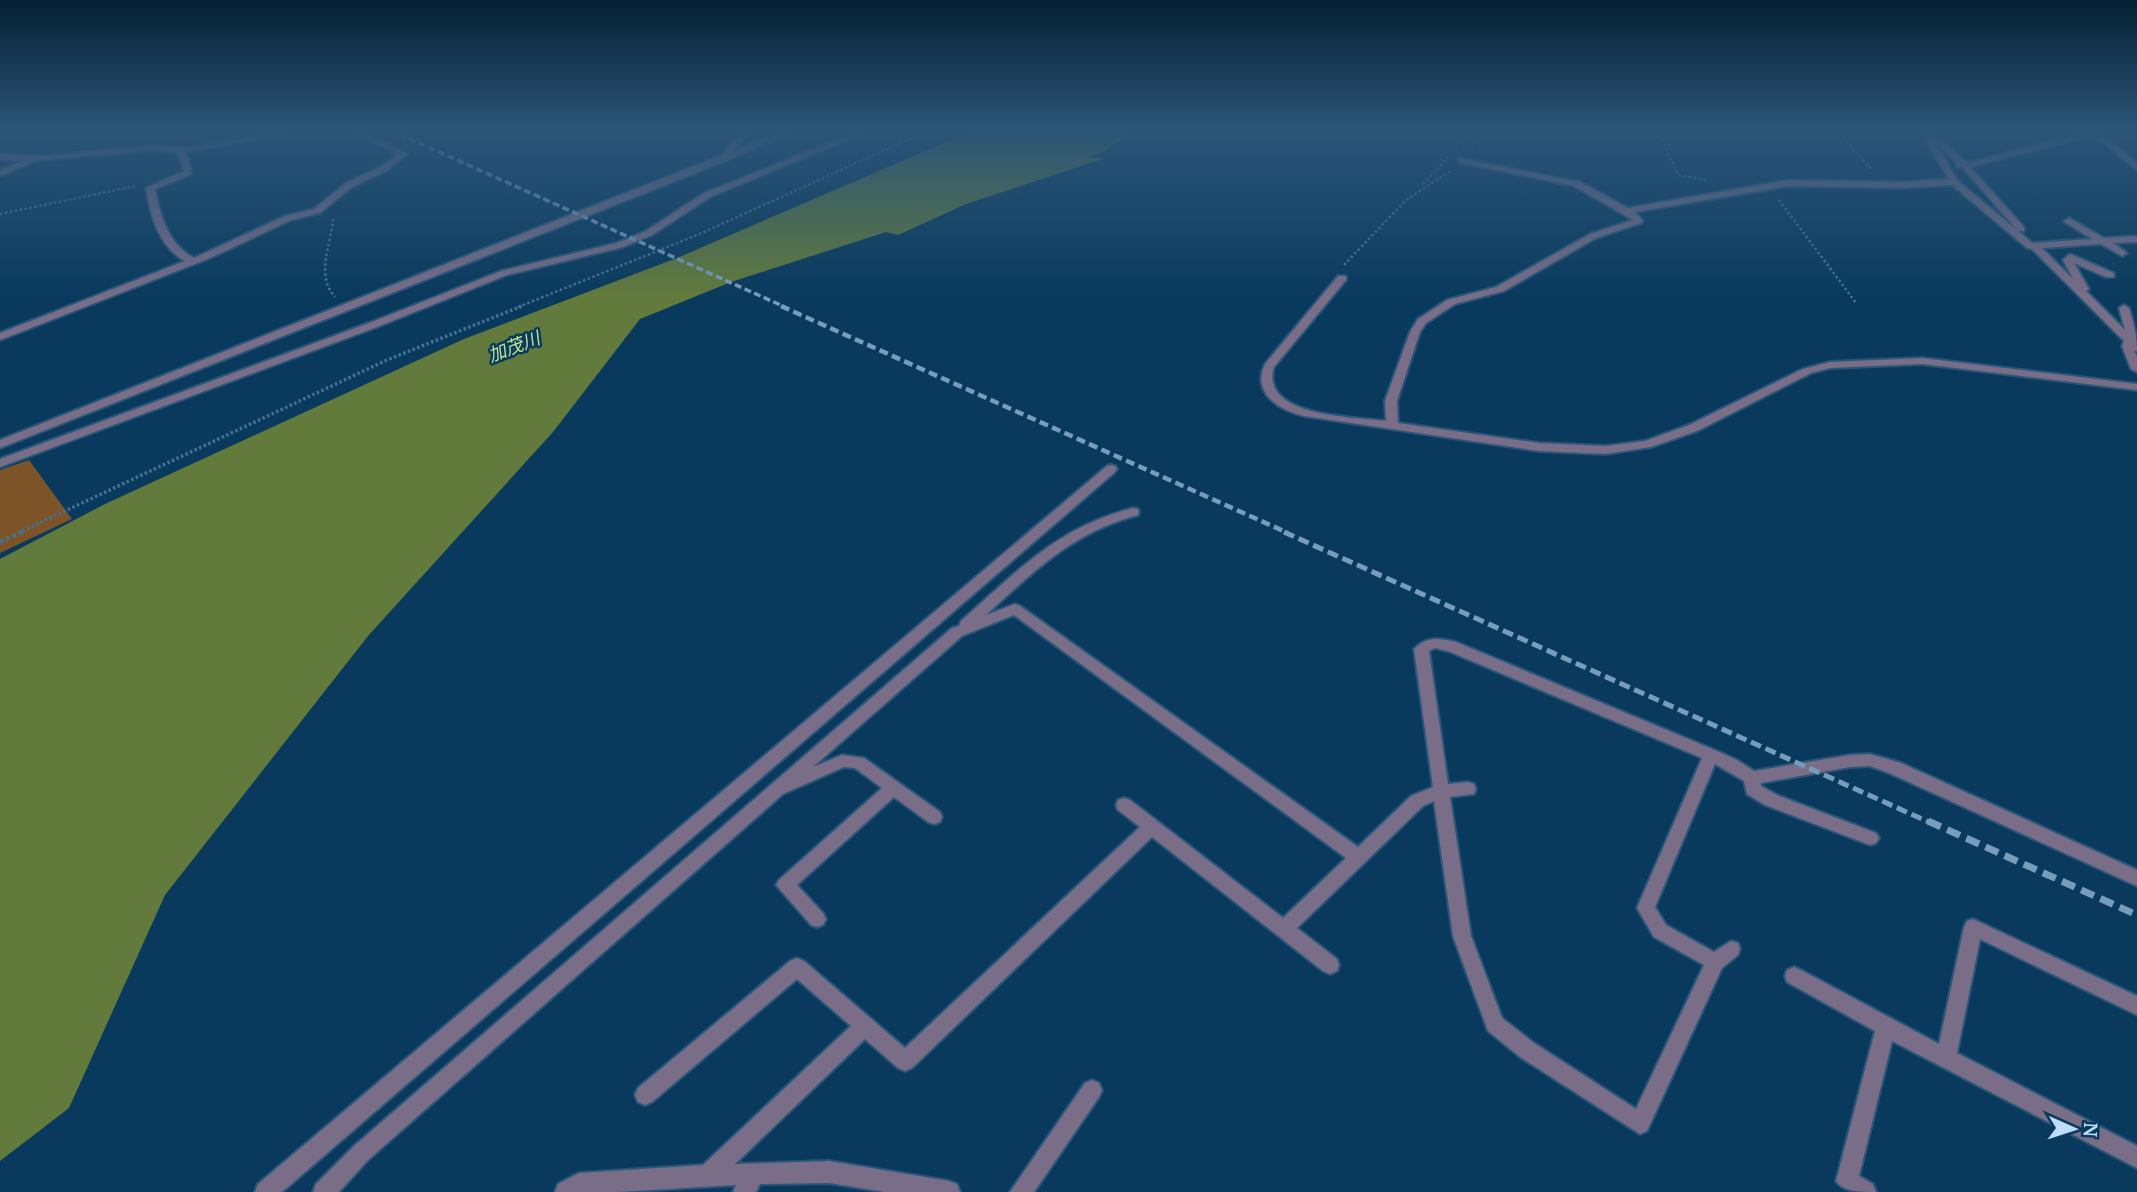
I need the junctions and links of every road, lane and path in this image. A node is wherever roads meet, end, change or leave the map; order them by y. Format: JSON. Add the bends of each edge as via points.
{"nodes":[{"id":1,"x":139,"y":186,"type":"edge"},
{"id":2,"x":145,"y":186,"type":"edge"},
{"id":3,"x":154,"y":186,"type":"edge"},
{"id":4,"x":348,"y":186,"type":"edge"},
{"id":5,"x":655,"y":186,"type":"edge"},
{"id":6,"x":730,"y":186,"type":"edge"},
{"id":7,"x":806,"y":186,"type":"edge"},
{"id":8,"x":1422,"y":186,"type":"edge"},
{"id":9,"x":1580,"y":186,"type":"edge"},
{"id":10,"x":1774,"y":186,"type":"edge"},
{"id":11,"x":1957,"y":186,"type":"edge"},
{"id":12,"x":1958,"y":186,"type":"edge"},
{"id":13,"x":1982,"y":186,"type":"edge"},
{"id":14,"x":151,"y":187,"type":"junction"},
{"id":15,"x":1764,"y":187,"type":"junction"},
{"id":16,"x":320,"y":210,"type":"junction"},
{"id":17,"x":1626,"y":211,"type":"junction"},
{"id":18,"x":0,"y":214,"type":"edge"},
{"id":19,"x":2069,"y":221,"type":"dead end"},
{"id":20,"x":1996,"y":232,"type":"dead end"},
{"id":21,"x":2137,"y":239,"type":"edge"},
{"id":22,"x":2103,"y":242,"type":"junction"},
{"id":23,"x":2037,"y":248,"type":"junction"},
{"id":24,"x":2122,"y":253,"type":"dead end"},
{"id":25,"x":192,"y":261,"type":"junction"},
{"id":26,"x":2110,"y":275,"type":"dead end"},
{"id":27,"x":1342,"y":278,"type":"joint"},
{"id":28,"x":2081,"y":292,"type":"junction"},
{"id":29,"x":1856,"y":303,"type":"dead end"},
{"id":30,"x":352,"y":305,"type":"junction"},
{"id":31,"x":2124,"y":308,"type":"dead end"},
{"id":32,"x":0,"y":337,"type":"edge"},
{"id":33,"x":2133,"y":344,"type":"edge"},
{"id":34,"x":2137,"y":369,"type":"edge"},
{"id":35,"x":2137,"y":387,"type":"edge"},
{"id":36,"x":1392,"y":424,"type":"junction"},
{"id":37,"x":0,"y":444,"type":"edge"},
{"id":38,"x":0,"y":463,"type":"edge"},
{"id":39,"x":1111,"y":469,"type":"dead end"},
{"id":40,"x":1133,"y":512,"type":"dead end"},
{"id":41,"x":0,"y":542,"type":"edge"},
{"id":42,"x":957,"y":632,"type":"junction"},
{"id":43,"x":1711,"y":755,"type":"junction"},
{"id":44,"x":1752,"y":778,"type":"junction"},
{"id":45,"x":894,"y":787,"type":"junction"},
{"id":46,"x":1468,"y":789,"type":"dead end"},
{"id":47,"x":1441,"y":790,"type":"junction"},
{"id":48,"x":770,"y":794,"type":"junction"},
{"id":49,"x":1124,"y":805,"type":"dead end"},
{"id":50,"x":934,"y":817,"type":"dead end"},
{"id":51,"x":1152,"y":826,"type":"junction"},
{"id":52,"x":1870,"y":838,"type":"dead end"},
{"id":53,"x":1358,"y":857,"type":"junction"},
{"id":54,"x":2137,"y":877,"type":"edge"},
{"id":55,"x":817,"y":919,"type":"dead end"},
{"id":56,"x":1285,"y":928,"type":"junction"},
{"id":57,"x":1731,"y":949,"type":"dead end"},
{"id":58,"x":1715,"y":962,"type":"junction"},
{"id":59,"x":1330,"y":965,"type":"dead end"},
{"id":60,"x":1794,"y":976,"type":"dead end"},
{"id":61,"x":2137,"y":1006,"type":"edge"},
{"id":62,"x":865,"y":1026,"type":"junction"},
{"id":63,"x":1886,"y":1027,"type":"junction"},
{"id":64,"x":1946,"y":1056,"type":"junction"},
{"id":65,"x":1092,"y":1090,"type":"dead end"},
{"id":66,"x":645,"y":1095,"type":"dead end"},
{"id":67,"x":2137,"y":1157,"type":"edge"},
{"id":68,"x":708,"y":1175,"type":"junction"},
{"id":69,"x":749,"y":1183,"type":"edge"},
{"id":70,"x":266,"y":1192,"type":"edge"},
{"id":71,"x":324,"y":1192,"type":"edge"},
{"id":72,"x":566,"y":1192,"type":"edge"},
{"id":73,"x":949,"y":1192,"type":"edge"},
{"id":74,"x":1021,"y":1192,"type":"edge"},
{"id":75,"x":1865,"y":1192,"type":"edge"}],
"edges":[{"from":1,"to":18,"type":"path"},
{"from":2,"to":14,"type":"path"},
{"from":3,"to":14,"type":"street"},
{"from":4,"to":16,"type":"street"},
{"from":5,"to":30,"type":"street"},
{"from":6,"to":38,"type":"street","via":[[620,245],[503,273]]},
{"from":7,"to":41,"type":"path","via":[[702,233],[387,360]]},
{"from":8,"to":27,"type":"path","via":[[1338,272]]},
{"from":9,"to":17,"type":"street"},
{"from":10,"to":15,"type":"street"},
{"from":11,"to":20,"type":"street"},
{"from":12,"to":23,"type":"street","via":[[2022,241]]},
{"from":13,"to":23,"type":"street"},
{"from":14,"to":25,"type":"street","via":[[154,214],[174,246]]},
{"from":15,"to":17,"type":"street"},
{"from":15,"to":29,"type":"path","via":[[1771,190]]},
{"from":16,"to":25,"type":"street","via":[[288,218]]},
{"from":16,"to":30,"type":"path","via":[[328,211],[334,223],[325,260],[327,286],[332,295]]},
{"from":17,"to":36,"type":"street","via":[[1638,221],[1593,236],[1500,289],[1451,302],[1422,321],[1391,401]]},
{"from":19,"to":22,"type":"street"},
{"from":21,"to":22,"type":"street"},
{"from":22,"to":23,"type":"street"},
{"from":22,"to":24,"type":"street"},
{"from":23,"to":28,"type":"street"},
{"from":25,"to":32,"type":"street"},
{"from":26,"to":28,"type":"street","via":[[2070,257],[2085,288]]},
{"from":27,"to":36,"type":"street","via":[[1269,366],[1266,385],[1270,394],[1289,408],[1304,413]]},
{"from":28,"to":33,"type":"street"},
{"from":30,"to":37,"type":"street"},
{"from":31,"to":33,"type":"street"},
{"from":33,"to":34,"type":"street","via":[[2127,346]]},
{"from":35,"to":36,"type":"street","via":[[1972,365],[1896,361],[1818,368],[1693,428],[1626,449],[1539,447]]},
{"from":39,"to":70,"type":"street"},
{"from":40,"to":42,"type":"street","via":[[1111,516],[1072,534]]},
{"from":42,"to":48,"type":"street"},
{"from":42,"to":53,"type":"street","via":[[1015,609]]},
{"from":43,"to":44,"type":"street"},
{"from":43,"to":47,"type":"street","via":[[1451,646],[1433,643],[1422,649],[1422,663]]},
{"from":43,"to":58,"type":"street","via":[[1646,908],[1660,931]]},
{"from":44,"to":52,"type":"street","via":[[1752,789],[1771,800]]},
{"from":44,"to":54,"type":"street","via":[[1870,760]]},
{"from":45,"to":48,"type":"street","via":[[858,762],[842,761]]},
{"from":45,"to":50,"type":"street"},
{"from":45,"to":55,"type":"street","via":[[785,886]]},
{"from":46,"to":47,"type":"street"},
{"from":47,"to":53,"type":"street","via":[[1417,801]]},
{"from":47,"to":58,"type":"street","via":[[1462,936],[1495,1024],[1640,1124]]},
{"from":48,"to":71,"type":"street","via":[[361,1153]]},
{"from":49,"to":51,"type":"street"},
{"from":51,"to":56,"type":"street"},
{"from":51,"to":62,"type":"street","via":[[905,1061]]},
{"from":53,"to":56,"type":"street"},
{"from":56,"to":59,"type":"street"},
{"from":57,"to":58,"type":"street"},
{"from":60,"to":63,"type":"street"},
{"from":61,"to":64,"type":"street","via":[[1973,927]]},
{"from":62,"to":66,"type":"street","via":[[797,967]]},
{"from":62,"to":68,"type":"street"},
{"from":63,"to":64,"type":"street"},
{"from":63,"to":75,"type":"street","via":[[1847,1181]]},
{"from":64,"to":67,"type":"street"},
{"from":65,"to":74,"type":"street"},
{"from":68,"to":69,"type":"street"},
{"from":68,"to":72,"type":"street","via":[[579,1184]]},
{"from":69,"to":73,"type":"street","via":[[829,1172]]}]}
